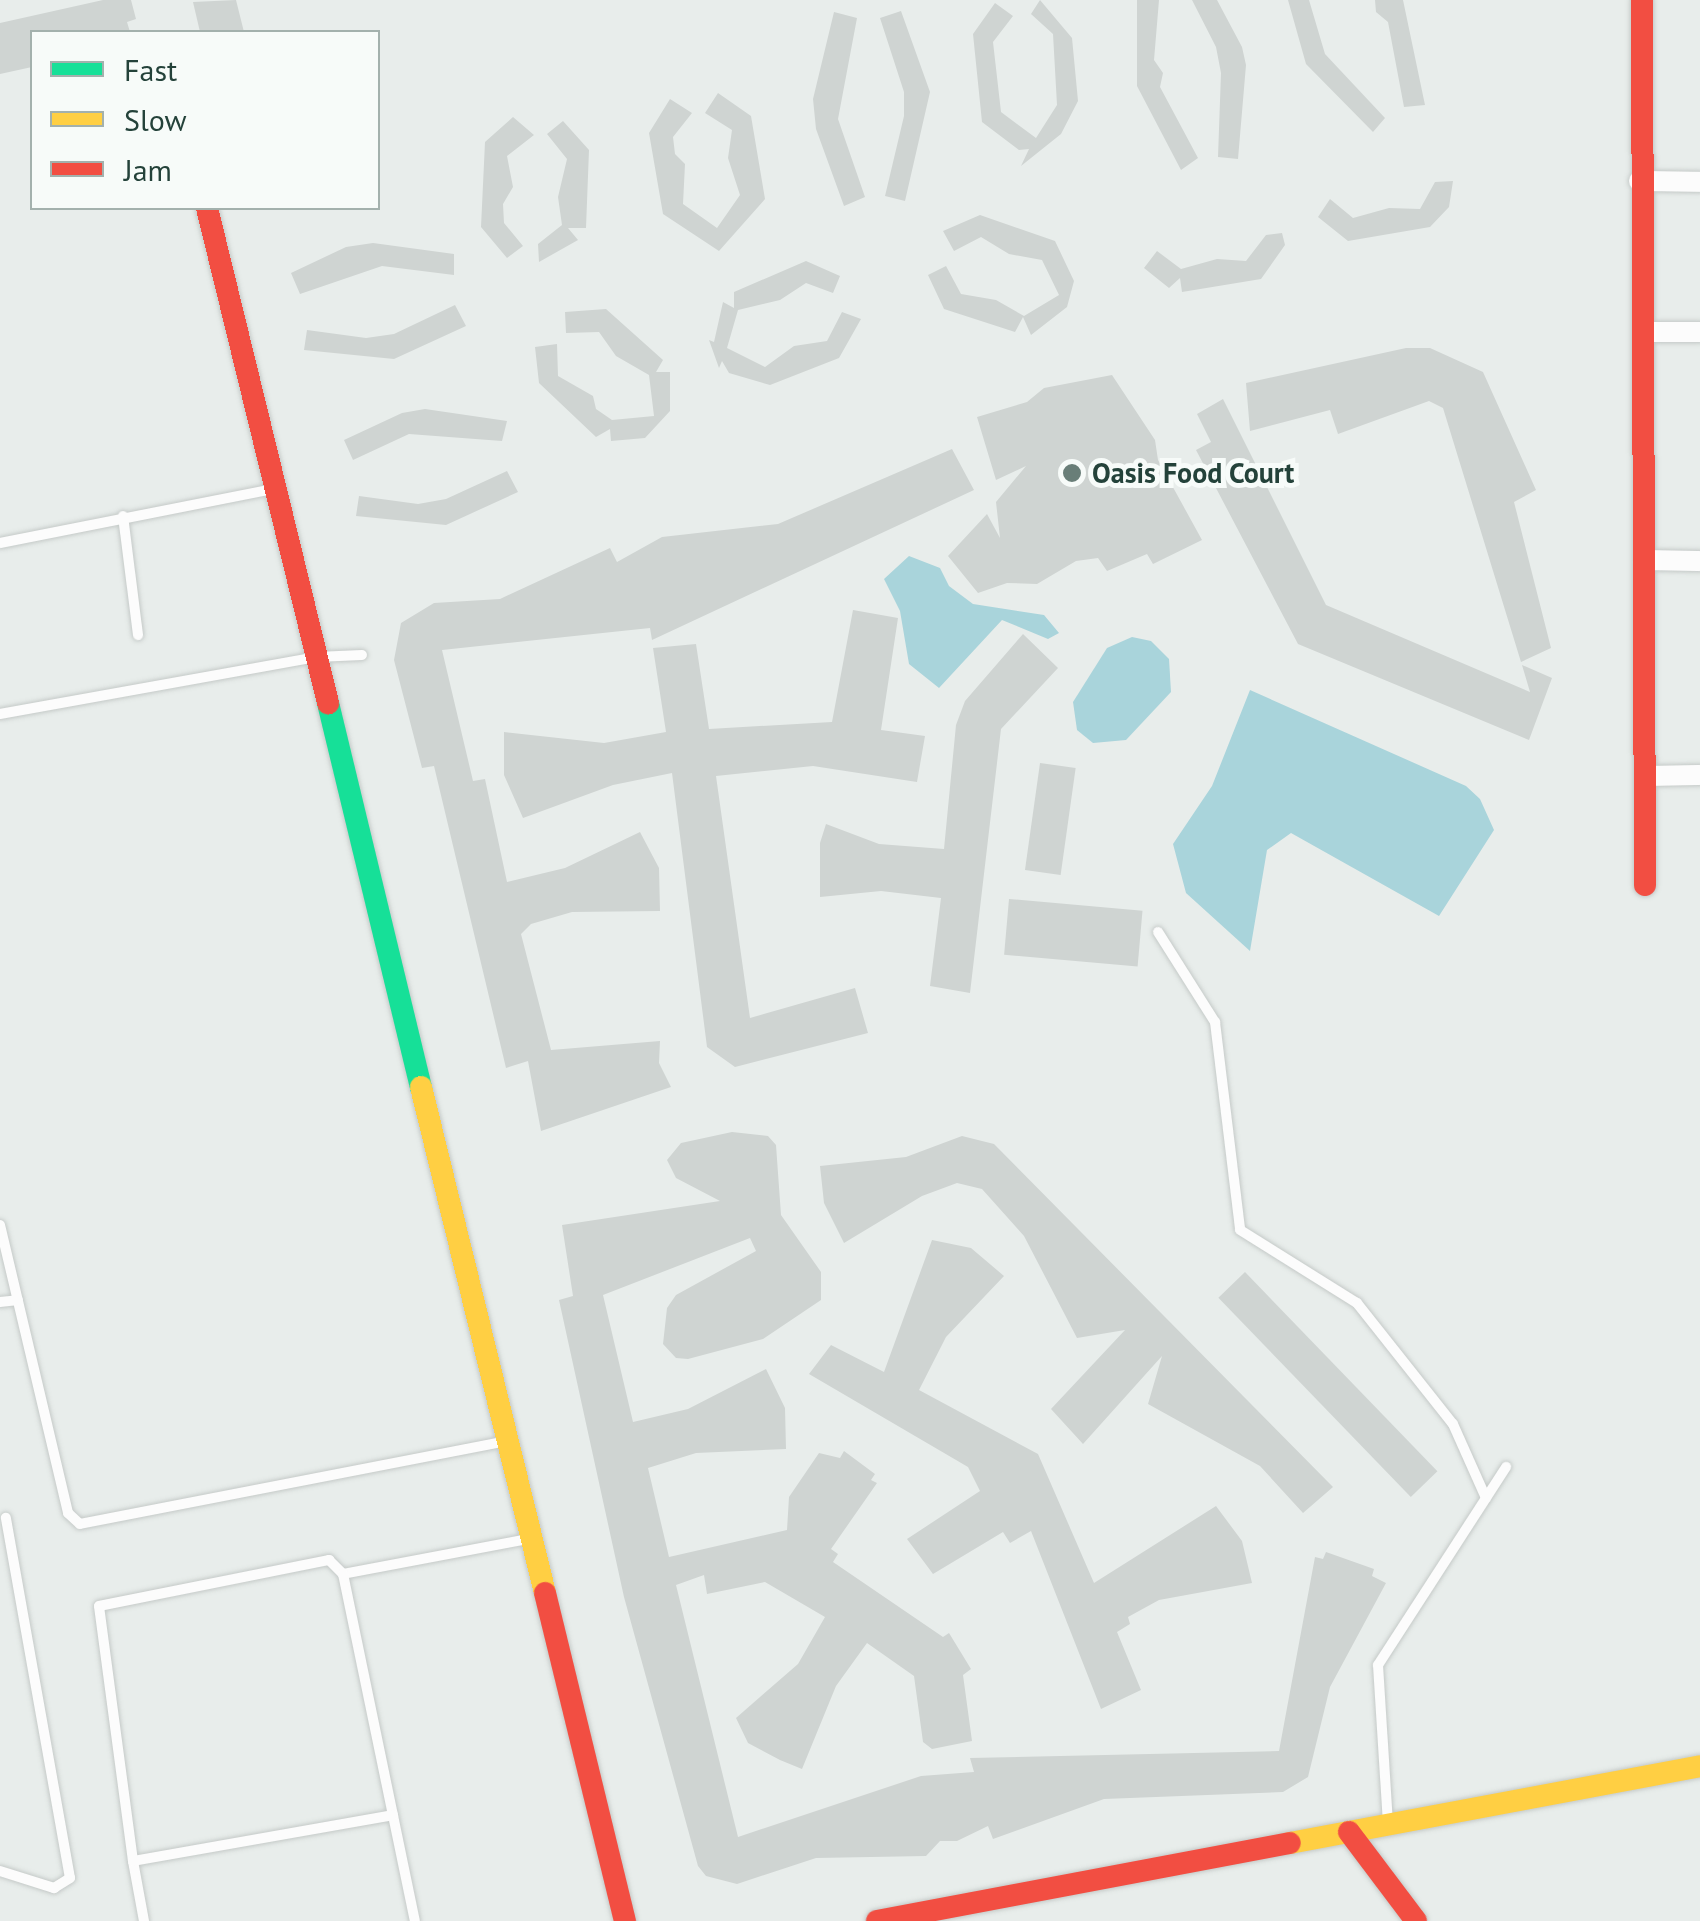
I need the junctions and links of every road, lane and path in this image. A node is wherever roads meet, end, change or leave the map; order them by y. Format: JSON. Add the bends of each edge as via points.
{"nodes":[{"id":1,"x":1642,"y":0,"type":"edge"},
{"id":2,"x":1639,"y":181,"type":"junction"},
{"id":3,"x":1700,"y":182,"type":"edge"},
{"id":4,"x":207,"y":210,"type":"edge"},
{"id":5,"x":1642,"y":332,"type":"junction"},
{"id":6,"x":1700,"y":332,"type":"edge"},
{"id":7,"x":272,"y":489,"type":"junction"},
{"id":8,"x":123,"y":516,"type":"junction"},
{"id":9,"x":0,"y":544,"type":"edge"},
{"id":10,"x":1643,"y":560,"type":"junction"},
{"id":11,"x":1700,"y":561,"type":"edge"},
{"id":12,"x":138,"y":635,"type":"dead end"},
{"id":13,"x":362,"y":655,"type":"dead end"},
{"id":14,"x":316,"y":657,"type":"junction"},
{"id":15,"x":0,"y":714,"type":"edge"},
{"id":16,"x":1700,"y":775,"type":"edge"},
{"id":17,"x":1645,"y":776,"type":"junction"},
{"id":18,"x":1646,"y":885,"type":"dead end"},
{"id":19,"x":1158,"y":932,"type":"dead end"},
{"id":20,"x":0,"y":1225,"type":"edge"},
{"id":21,"x":18,"y":1300,"type":"junction"},
{"id":22,"x":0,"y":1302,"type":"edge"},
{"id":23,"x":508,"y":1441,"type":"junction"},
{"id":24,"x":1506,"y":1466,"type":"dead end"},
{"id":25,"x":1486,"y":1498,"type":"junction"},
{"id":26,"x":6,"y":1518,"type":"dead end"},
{"id":27,"x":532,"y":1538,"type":"junction"},
{"id":28,"x":342,"y":1574,"type":"junction"},
{"id":29,"x":1700,"y":1766,"type":"edge"},
{"id":30,"x":393,"y":1815,"type":"junction"},
{"id":31,"x":1388,"y":1825,"type":"junction"},
{"id":32,"x":1349,"y":1832,"type":"junction"},
{"id":33,"x":133,"y":1861,"type":"junction"},
{"id":34,"x":0,"y":1871,"type":"edge"},
{"id":35,"x":144,"y":1921,"type":"edge"},
{"id":36,"x":415,"y":1921,"type":"edge"},
{"id":37,"x":626,"y":1921,"type":"edge"},
{"id":38,"x":877,"y":1921,"type":"edge"},
{"id":39,"x":1416,"y":1921,"type":"edge"}],
"edges":[{"from":1,"to":2,"type":"street"},
{"from":2,"to":3,"type":"street"},
{"from":2,"to":5,"type":"street"},
{"from":4,"to":7,"type":"street"},
{"from":5,"to":6,"type":"street"},
{"from":5,"to":10,"type":"street"},
{"from":7,"to":8,"type":"lane"},
{"from":7,"to":14,"type":"street"},
{"from":8,"to":9,"type":"lane"},
{"from":8,"to":12,"type":"lane"},
{"from":10,"to":11,"type":"street"},
{"from":10,"to":17,"type":"street"},
{"from":13,"to":14,"type":"lane"},
{"from":14,"to":15,"type":"lane"},
{"from":14,"to":23,"type":"street"},
{"from":16,"to":17,"type":"street"},
{"from":17,"to":18,"type":"street"},
{"from":19,"to":25,"type":"lane","via":[[1215,1022],[1240,1230],[1357,1303],[1454,1424]]},
{"from":20,"to":21,"type":"lane"},
{"from":21,"to":22,"type":"lane"},
{"from":21,"to":23,"type":"lane","via":[[68,1513],[80,1524]]},
{"from":23,"to":27,"type":"street"},
{"from":24,"to":25,"type":"lane"},
{"from":25,"to":31,"type":"lane","via":[[1378,1665]]},
{"from":26,"to":34,"type":"lane","via":[[70,1878],[54,1888]]},
{"from":27,"to":28,"type":"lane"},
{"from":27,"to":37,"type":"street"},
{"from":28,"to":30,"type":"lane"},
{"from":28,"to":33,"type":"lane","via":[[328,1560],[98,1606]]},
{"from":29,"to":31,"type":"street"},
{"from":30,"to":33,"type":"lane"},
{"from":30,"to":36,"type":"lane"},
{"from":31,"to":32,"type":"street"},
{"from":32,"to":38,"type":"street"},
{"from":32,"to":39,"type":"street"},
{"from":33,"to":35,"type":"lane"}]}
